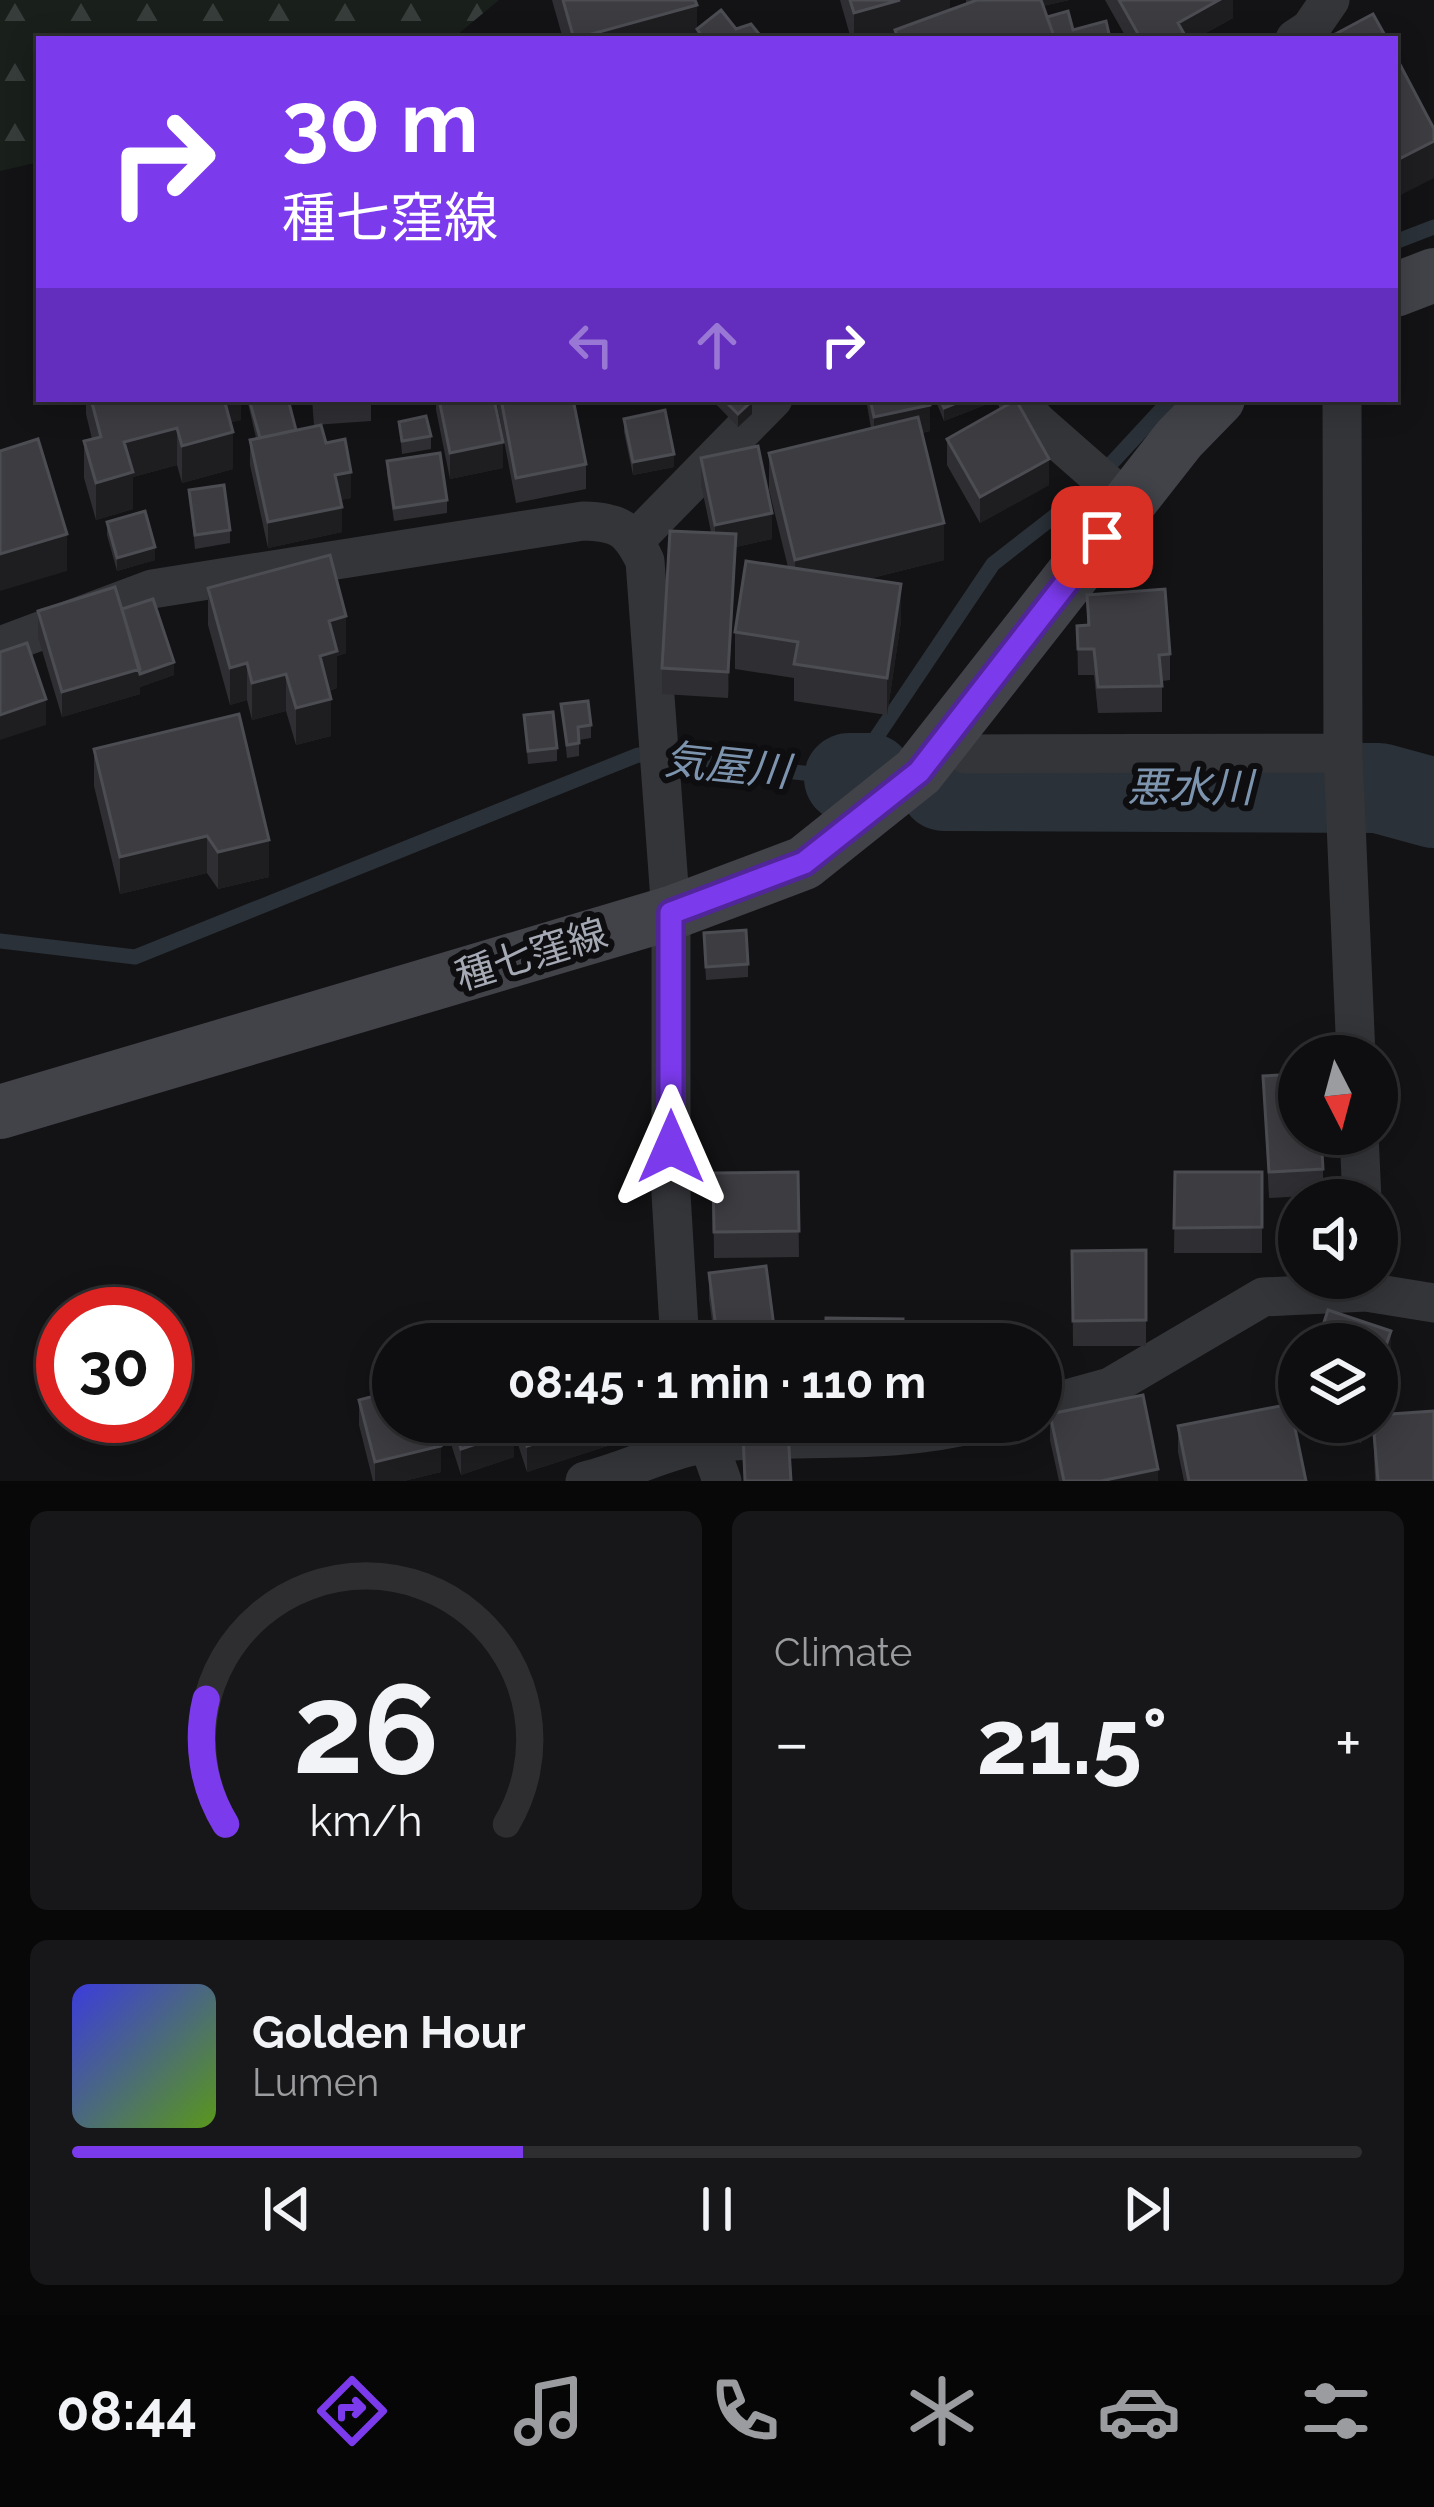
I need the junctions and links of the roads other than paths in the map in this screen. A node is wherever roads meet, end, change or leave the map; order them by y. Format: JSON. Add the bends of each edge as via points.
{"nodes":[{"id":1,"x":1330,"y":0,"type":"edge"},
{"id":2,"x":1300,"y":36,"type":"edge"},
{"id":3,"x":1434,"y":275,"type":"edge"},
{"id":4,"x":1398,"y":289,"type":"edge"},
{"id":5,"x":770,"y":402,"type":"edge"},
{"id":6,"x":1020,"y":402,"type":"edge"},
{"id":7,"x":1216,"y":402,"type":"edge"},
{"id":8,"x":1342,"y":402,"type":"edge"},
{"id":9,"x":1108,"y":486,"type":"junction"},
{"id":10,"x":635,"y":540,"type":"junction"},
{"id":11,"x":0,"y":646,"type":"edge"},
{"id":12,"x":943,"y":741,"type":"junction"},
{"id":13,"x":1344,"y":778,"type":"junction"},
{"id":14,"x":671,"y":913,"type":"junction"},
{"id":15,"x":1355,"y":1035,"type":"edge"},
{"id":16,"x":0,"y":1112,"type":"edge"},
{"id":17,"x":1398,"y":1293,"type":"edge"},
{"id":18,"x":1278,"y":1295,"type":"edge"},
{"id":19,"x":1434,"y":1303,"type":"edge"},
{"id":20,"x":679,"y":1323,"type":"edge"},
{"id":21,"x":1062,"y":1400,"type":"edge"},
{"id":22,"x":679,"y":1443,"type":"edge"},
{"id":23,"x":708,"y":1443,"type":"edge"},
{"id":24,"x":585,"y":1481,"type":"edge"},
{"id":25,"x":722,"y":1481,"type":"edge"}],
"edges":[{"from":1,"to":2,"type":"street"},
{"from":3,"to":4,"type":"main road"},
{"from":5,"to":10,"type":"street"},
{"from":6,"to":9,"type":"street"},
{"from":7,"to":9,"type":"main road","name":"種七窪線","via":[[1179,439]]},
{"from":8,"to":13,"type":"street"},
{"from":9,"to":12,"type":"main road","name":"種七窪線"},
{"from":10,"to":11,"type":"street","via":[[613,522],[583,521],[152,590]]},
{"from":10,"to":14,"type":"street","via":[[645,561]]},
{"from":12,"to":13,"type":"street","via":[[966,754]]},
{"from":12,"to":14,"type":"main road","name":"種七窪線","via":[[919,772],[804,863]]},
{"from":13,"to":15,"type":"street"},
{"from":14,"to":16,"type":"main road","name":"種七窪線"},
{"from":14,"to":20,"type":"street"},
{"from":17,"to":19,"type":"street"},
{"from":18,"to":21,"type":"street","via":[[1110,1387]]},
{"from":22,"to":24,"type":"street"},
{"from":23,"to":25,"type":"street"}]}
